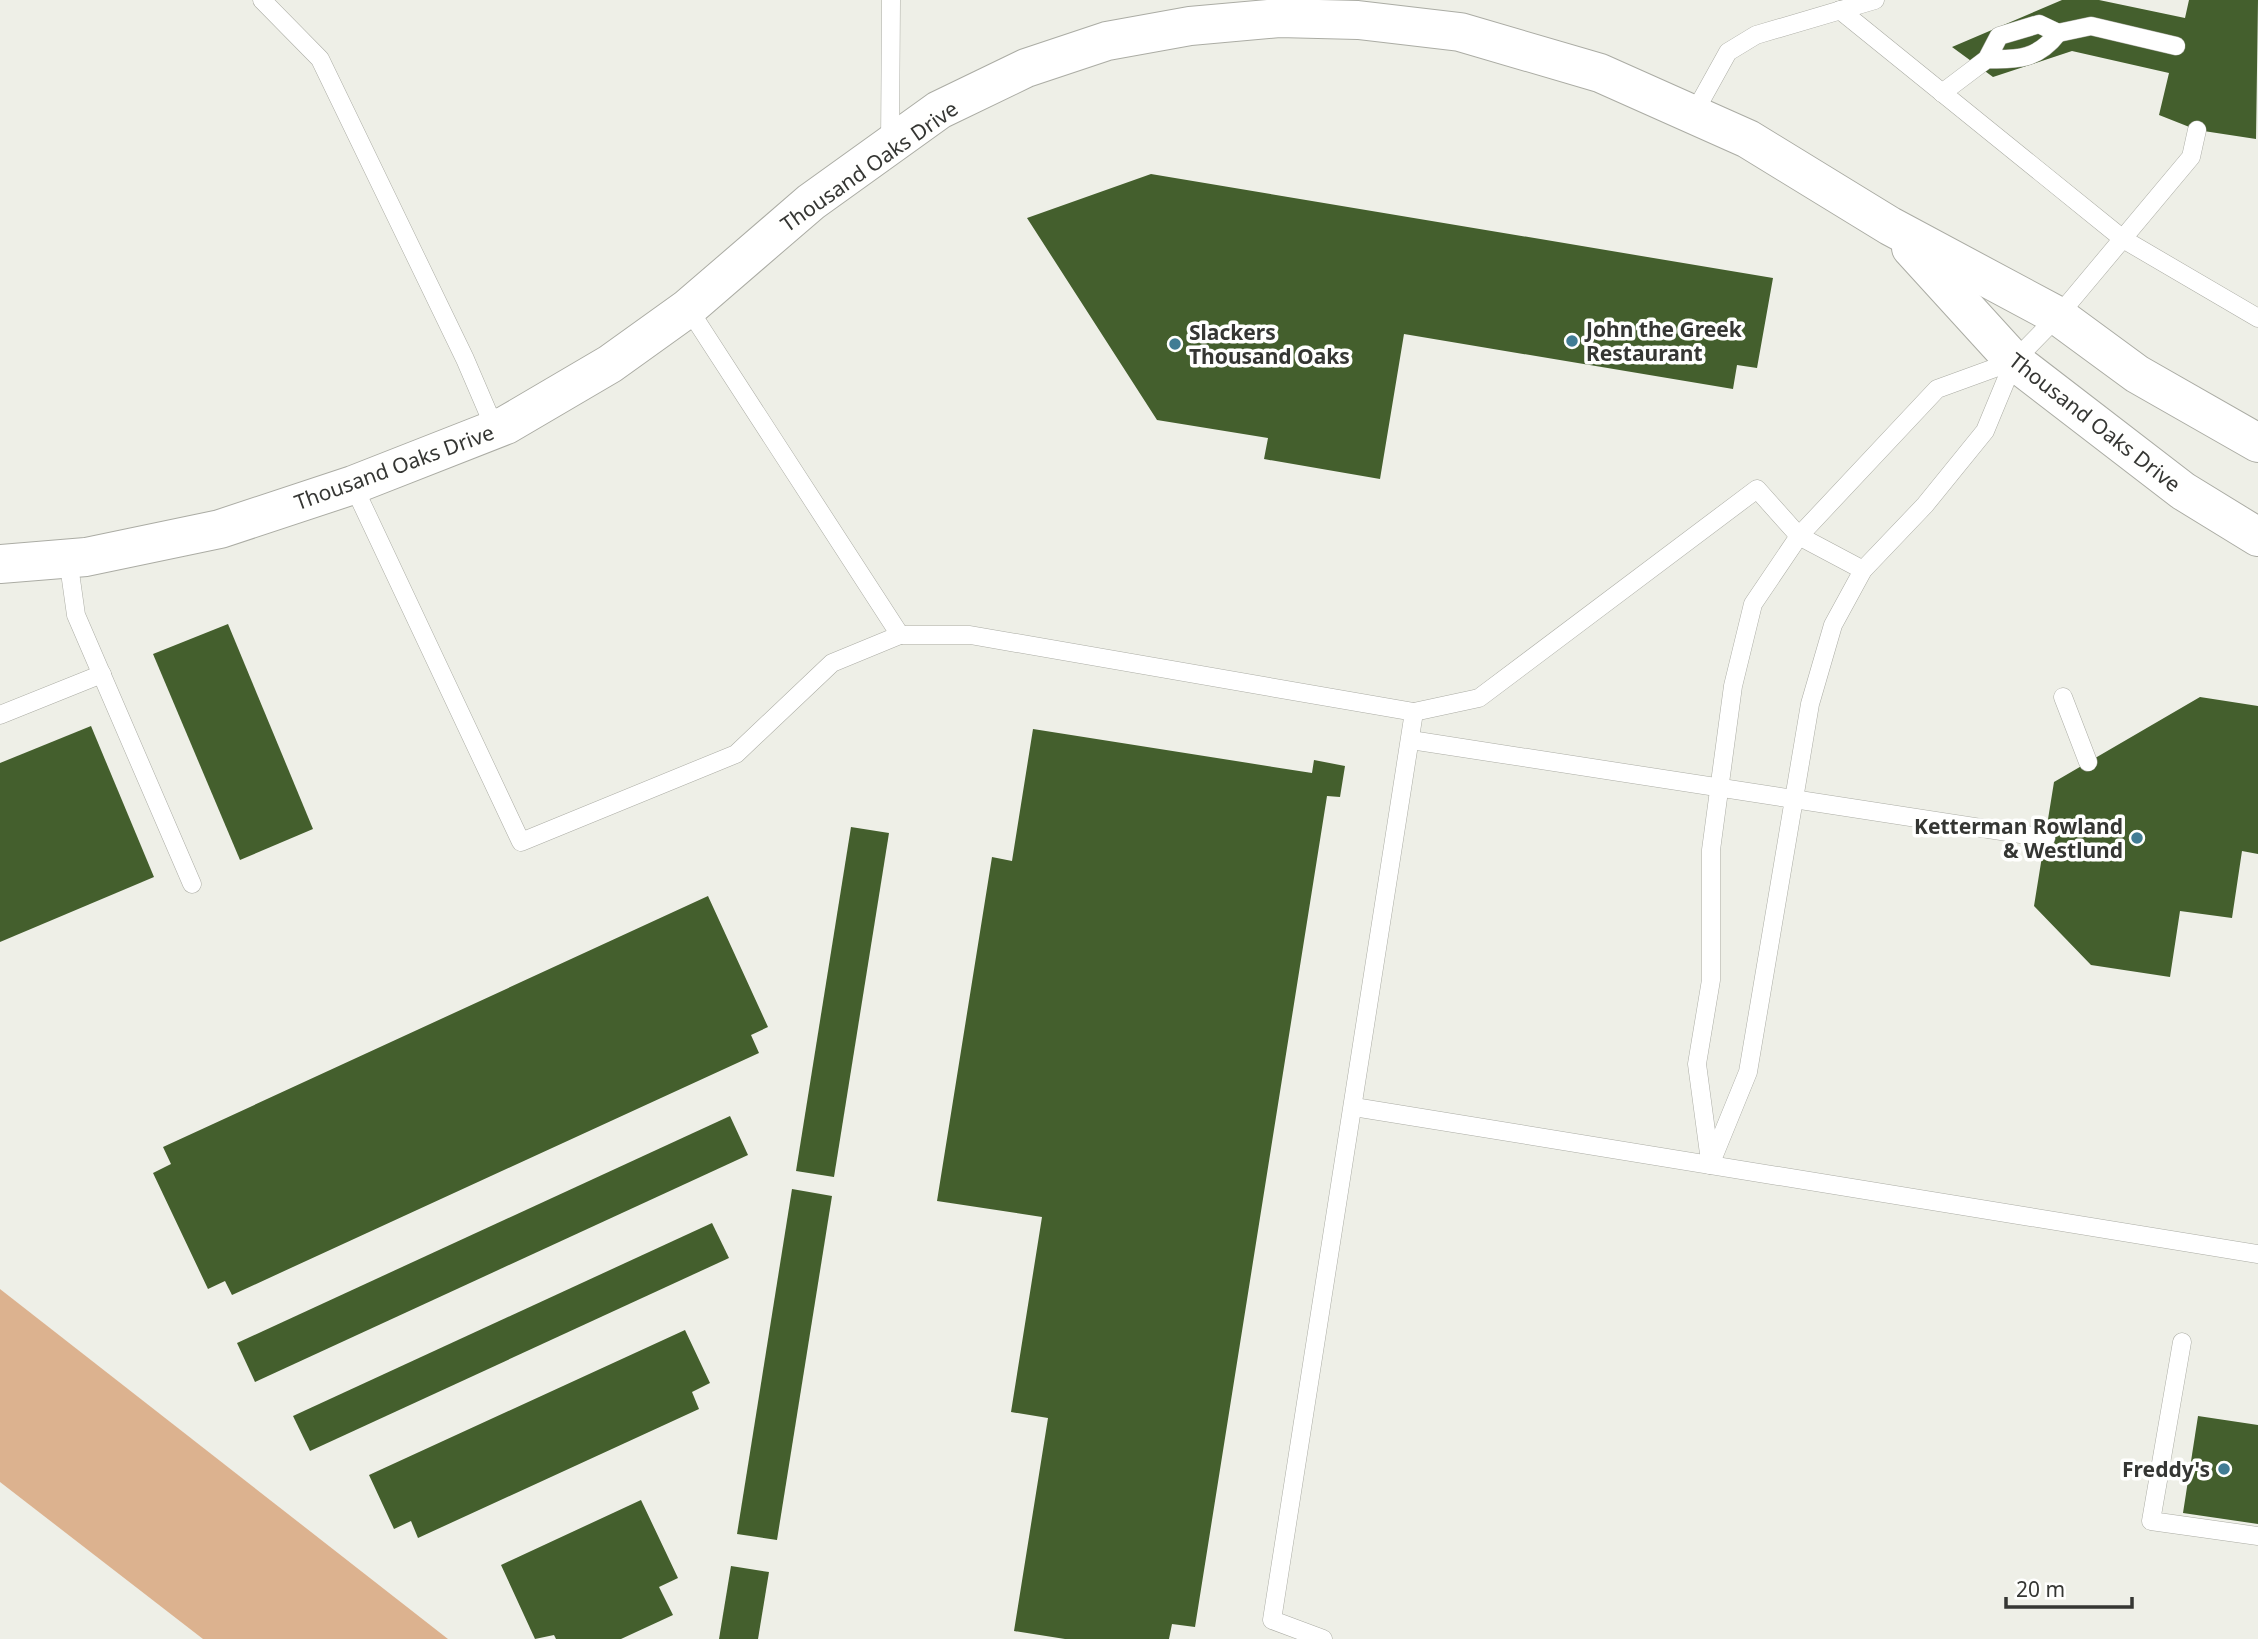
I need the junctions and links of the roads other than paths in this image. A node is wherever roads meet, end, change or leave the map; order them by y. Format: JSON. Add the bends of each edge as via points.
{"nodes":[{"id":1,"x":262,"y":0,"type":"edge"},
{"id":2,"x":891,"y":0,"type":"edge"},
{"id":3,"x":1875,"y":0,"type":"edge"},
{"id":4,"x":1840,"y":10,"type":"junction"},
{"id":5,"x":2058,"y":33,"type":"junction"},
{"id":6,"x":2176,"y":46,"type":"dead end"},
{"id":7,"x":1987,"y":59,"type":"junction"},
{"id":8,"x":1942,"y":93,"type":"junction"},
{"id":9,"x":1693,"y":115,"type":"junction"},
{"id":10,"x":2197,"y":130,"type":"dead end"},
{"id":11,"x":890,"y":146,"type":"junction"},
{"id":12,"x":1891,"y":226,"type":"junction"},
{"id":13,"x":2123,"y":239,"type":"junction"},
{"id":14,"x":688,"y":308,"type":"junction"},
{"id":15,"x":2058,"y":316,"type":"junction"},
{"id":16,"x":2258,"y":318,"type":"edge"},
{"id":17,"x":2014,"y":361,"type":"junction"},
{"id":18,"x":495,"y":429,"type":"junction"},
{"id":19,"x":2258,"y":443,"type":"edge"},
{"id":20,"x":353,"y":485,"type":"junction"},
{"id":21,"x":1799,"y":536,"type":"junction"},
{"id":22,"x":2258,"y":537,"type":"edge"},
{"id":23,"x":68,"y":558,"type":"junction"},
{"id":24,"x":0,"y":564,"type":"edge"},
{"id":25,"x":1863,"y":570,"type":"junction"},
{"id":26,"x":900,"y":635,"type":"junction"},
{"id":27,"x":102,"y":674,"type":"junction"},
{"id":28,"x":2063,"y":697,"type":"dead end"},
{"id":29,"x":1414,"y":712,"type":"junction"},
{"id":30,"x":0,"y":715,"type":"edge"},
{"id":31,"x":1411,"y":740,"type":"junction"},
{"id":32,"x":2088,"y":762,"type":"dead end"},
{"id":33,"x":1719,"y":787,"type":"junction"},
{"id":34,"x":1794,"y":798,"type":"junction"},
{"id":35,"x":2046,"y":838,"type":"dead end"},
{"id":36,"x":192,"y":884,"type":"dead end"},
{"id":37,"x":1354,"y":1107,"type":"junction"},
{"id":38,"x":1710,"y":1165,"type":"junction"},
{"id":39,"x":2258,"y":1254,"type":"edge"},
{"id":40,"x":2182,"y":1342,"type":"dead end"},
{"id":41,"x":2258,"y":1536,"type":"edge"},
{"id":42,"x":1323,"y":1639,"type":"edge"}],
"edges":[{"from":1,"to":18,"type":"lane","via":[[320,59]]},
{"from":2,"to":11,"type":"lane"},
{"from":3,"to":4,"type":"lane"},
{"from":4,"to":8,"type":"lane"},
{"from":4,"to":9,"type":"lane","via":[[1756,35],[1728,52]]},
{"from":5,"to":6,"type":"lane","via":[[2091,26]]},
{"from":5,"to":7,"type":"lane","via":[[2044,50],[2013,60]]},
{"from":5,"to":7,"type":"lane","via":[[2039,24],[1999,36]]},
{"from":7,"to":8,"type":"lane"},
{"from":8,"to":13,"type":"lane"},
{"from":9,"to":11,"type":"main road","name":"Thousand Oaks Drive","via":[[1600,73],[1460,32],[1358,20],[1279,18],[1190,26],[1107,41],[1026,68],[939,110]]},
{"from":9,"to":12,"type":"main road","name":"Thousand Oaks Drive","via":[[1748,139]]},
{"from":10,"to":13,"type":"lane","via":[[2191,157]]},
{"from":11,"to":14,"type":"main road","name":"Thousand Oaks Drive","via":[[811,202]]},
{"from":12,"to":15,"type":"main road","name":"Thousand Oaks Drive"},
{"from":12,"to":17,"type":"main road","name":"Thousand Oaks Drive"},
{"from":13,"to":15,"type":"lane"},
{"from":13,"to":16,"type":"lane"},
{"from":14,"to":18,"type":"main road","name":"Thousand Oaks Drive","via":[[610,364]]},
{"from":14,"to":26,"type":"lane"},
{"from":15,"to":17,"type":"lane"},
{"from":15,"to":19,"type":"main road","name":"Thousand Oaks Drive","via":[[2137,374]]},
{"from":17,"to":21,"type":"lane","via":[[1937,389]]},
{"from":17,"to":22,"type":"main road","name":"Thousand Oaks Drive","via":[[2182,491]]},
{"from":17,"to":25,"type":"lane","via":[[1985,431],[1925,505]]},
{"from":18,"to":20,"type":"main road","name":"Thousand Oaks Drive"},
{"from":20,"to":23,"type":"main road","name":"Thousand Oaks Drive","via":[[220,529]]},
{"from":20,"to":26,"type":"lane","via":[[521,842],[736,754],[832,663]]},
{"from":21,"to":25,"type":"lane"},
{"from":21,"to":29,"type":"lane","via":[[1757,489],[1479,698]]},
{"from":21,"to":33,"type":"lane","via":[[1753,604],[1733,685]]},
{"from":23,"to":24,"type":"main road","name":"Thousand Oaks Drive"},
{"from":23,"to":27,"type":"lane","via":[[76,615]]},
{"from":25,"to":34,"type":"lane","via":[[1833,625],[1810,704]]},
{"from":26,"to":29,"type":"lane","via":[[970,635]]},
{"from":27,"to":30,"type":"lane"},
{"from":27,"to":36,"type":"lane"},
{"from":28,"to":32,"type":"lane"},
{"from":29,"to":31,"type":"lane"},
{"from":31,"to":33,"type":"lane"},
{"from":31,"to":37,"type":"lane"},
{"from":33,"to":34,"type":"lane"},
{"from":33,"to":38,"type":"lane","via":[[1711,850],[1711,979],[1698,1064]]},
{"from":34,"to":35,"type":"lane"},
{"from":34,"to":38,"type":"lane","via":[[1748,1072]]},
{"from":37,"to":38,"type":"lane"},
{"from":37,"to":42,"type":"lane","via":[[1272,1620]]},
{"from":38,"to":39,"type":"lane"},
{"from":40,"to":41,"type":"lane","via":[[2151,1521]]}]}
